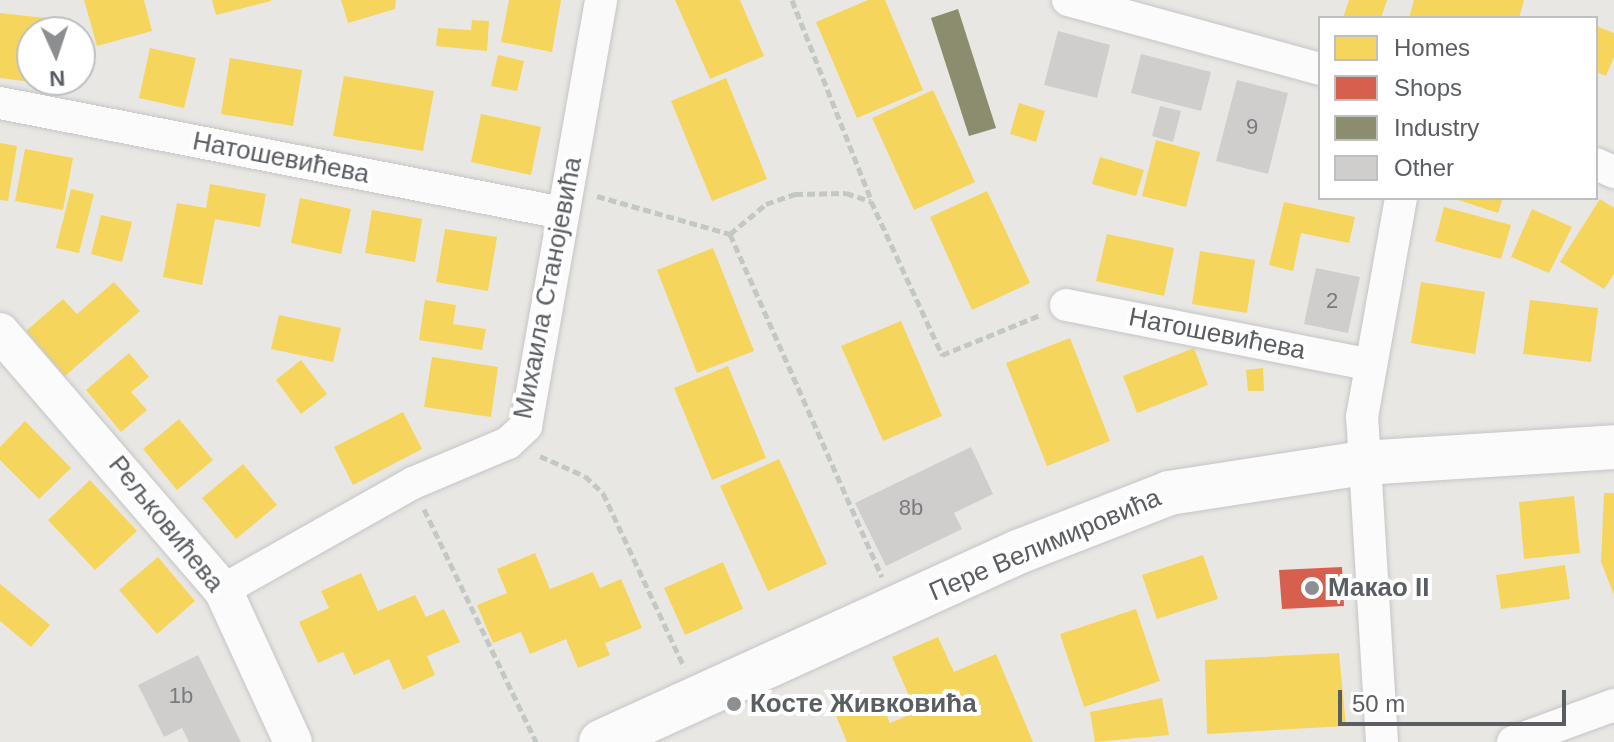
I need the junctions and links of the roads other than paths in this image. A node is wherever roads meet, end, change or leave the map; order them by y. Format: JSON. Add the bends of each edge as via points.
{"nodes":[{"id":1,"x":601,"y":0,"type":"edge"},
{"id":2,"x":1068,"y":0,"type":"edge"},
{"id":3,"x":1318,"y":68,"type":"edge"},
{"id":4,"x":0,"y":103,"type":"edge"},
{"id":5,"x":1401,"y":200,"type":"edge"},
{"id":6,"x":565,"y":201,"type":"junction"},
{"id":7,"x":1066,"y":305,"type":"road end"},
{"id":8,"x":0,"y":332,"type":"edge"},
{"id":9,"x":1368,"y":364,"type":"junction"},
{"id":10,"x":1614,"y":447,"type":"edge"},
{"id":11,"x":1362,"y":463,"type":"junction"},
{"id":12,"x":223,"y":590,"type":"junction"},
{"id":13,"x":1614,"y":705,"type":"edge"},
{"id":14,"x":293,"y":742,"type":"edge"},
{"id":15,"x":601,"y":742,"type":"edge"},
{"id":16,"x":1382,"y":742,"type":"edge"},
{"id":17,"x":1513,"y":742,"type":"edge"}],
"edges":[{"from":1,"to":6,"type":"street","name":"Михаила Станојевића"},
{"from":2,"to":3,"type":"street"},
{"from":4,"to":6,"type":"street","name":"Натошевићева"},
{"from":5,"to":9,"type":"street"},
{"from":6,"to":12,"type":"street","name":"Михаила Станојевића","via":[[528,419],[508,443],[413,483]]},
{"from":7,"to":9,"type":"street","name":"Натошевићева"},
{"from":8,"to":12,"type":"street","name":"Рељковићева"},
{"from":9,"to":11,"type":"street"},
{"from":10,"to":11,"type":"main road","name":"Пере Велимировића"},
{"from":11,"to":15,"type":"main road","name":"Пере Велимировића","via":[[1217,482],[1141,502],[1018,552]]},
{"from":11,"to":16,"type":"street"},
{"from":12,"to":14,"type":"street","name":"Рељковићева"},
{"from":13,"to":17,"type":"street"}]}
